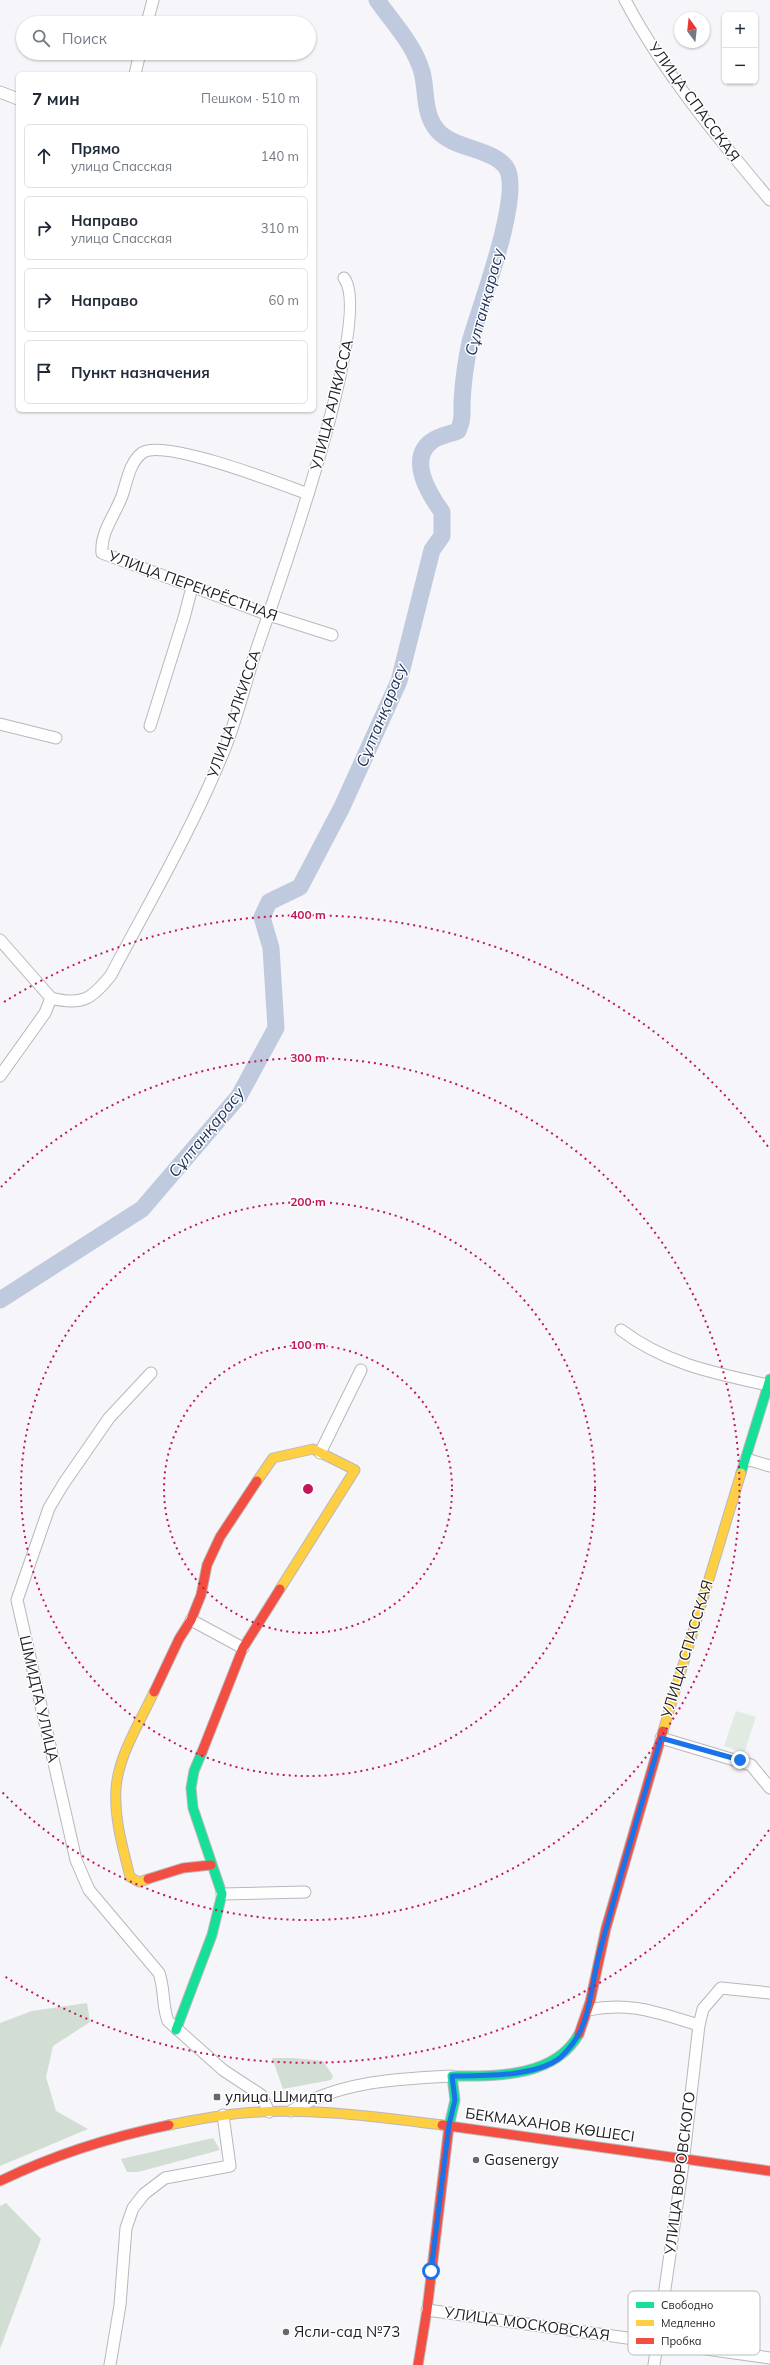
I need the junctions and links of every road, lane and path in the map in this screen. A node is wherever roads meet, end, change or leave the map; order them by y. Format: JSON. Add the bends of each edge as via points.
{"nodes":[{"id":1,"x":153,"y":0,"type":"edge"},
{"id":2,"x":625,"y":0,"type":"edge"},
{"id":3,"x":149,"y":16,"type":"edge"},
{"id":4,"x":138,"y":60,"type":"edge"},
{"id":5,"x":135,"y":72,"type":"edge"},
{"id":6,"x":0,"y":92,"type":"edge"},
{"id":7,"x":16,"y":98,"type":"edge"},
{"id":8,"x":770,"y":200,"type":"edge"},
{"id":9,"x":344,"y":278,"type":"dead end"},
{"id":10,"x":308,"y":494,"type":"junction"},
{"id":11,"x":192,"y":587,"type":"junction"},
{"id":12,"x":269,"y":615,"type":"junction"},
{"id":13,"x":332,"y":634,"type":"dead end"},
{"id":14,"x":0,"y":724,"type":"edge"},
{"id":15,"x":150,"y":726,"type":"dead end"},
{"id":16,"x":56,"y":738,"type":"dead end"},
{"id":17,"x":0,"y":940,"type":"edge"},
{"id":18,"x":51,"y":998,"type":"junction"},
{"id":19,"x":0,"y":1076,"type":"edge"},
{"id":20,"x":621,"y":1330,"type":"dead end"},
{"id":21,"x":361,"y":1370,"type":"dead end"},
{"id":22,"x":151,"y":1373,"type":"dead end"},
{"id":23,"x":769,"y":1382,"type":"edge"},
{"id":24,"x":320,"y":1454,"type":"junction"},
{"id":25,"x":746,"y":1459,"type":"junction"},
{"id":26,"x":770,"y":1466,"type":"edge"},
{"id":27,"x":191,"y":1620,"type":"junction"},
{"id":28,"x":243,"y":1648,"type":"junction"},
{"id":29,"x":661,"y":1738,"type":"junction"},
{"id":30,"x":770,"y":1788,"type":"edge"},
{"id":31,"x":210,"y":1865,"type":"junction"},
{"id":32,"x":305,"y":1892,"type":"dead end"},
{"id":33,"x":222,"y":1894,"type":"junction"},
{"id":34,"x":770,"y":1993,"type":"edge"},
{"id":35,"x":588,"y":2010,"type":"junction"},
{"id":36,"x":699,"y":2025,"type":"junction"},
{"id":37,"x":176,"y":2030,"type":"junction"},
{"id":38,"x":452,"y":2076,"type":"junction"},
{"id":39,"x":269,"y":2112,"type":"junction"},
{"id":40,"x":288,"y":2112,"type":"junction"},
{"id":41,"x":224,"y":2115,"type":"junction"},
{"id":42,"x":449,"y":2125,"type":"junction"},
{"id":43,"x":683,"y":2157,"type":"junction"},
{"id":44,"x":770,"y":2171,"type":"edge"},
{"id":45,"x":0,"y":2181,"type":"edge"},
{"id":46,"x":664,"y":2291,"type":"edge"},
{"id":47,"x":427,"y":2310,"type":"junction"},
{"id":48,"x":628,"y":2339,"type":"edge"},
{"id":49,"x":655,"y":2355,"type":"edge"},
{"id":50,"x":747,"y":2355,"type":"edge"},
{"id":51,"x":770,"y":2358,"type":"edge"},
{"id":52,"x":110,"y":2365,"type":"edge"},
{"id":53,"x":418,"y":2365,"type":"edge"},
{"id":54,"x":654,"y":2365,"type":"edge"}],
"edges":[{"from":1,"to":3,"type":"street"},
{"from":2,"to":8,"type":"street","name":"УЛИЦА СПАССКАЯ","via":[[638,26],[679,84]]},
{"from":4,"to":5,"type":"street"},
{"from":6,"to":7,"type":"street"},
{"from":9,"to":10,"type":"street","name":"УЛИЦА АЛКИССА","via":[[351,299],[349,335]]},
{"from":10,"to":11,"type":"street","name":"УЛИЦА ПЕРЕКРЁСТНАЯ","via":[[229,466],[167,450],[153,449],[142,453],[132,464],[121,498],[101,542],[102,553]]},
{"from":10,"to":12,"type":"street","name":"УЛИЦА АЛКИССА"},
{"from":11,"to":12,"type":"street","name":"УЛИЦА ПЕРЕКРЁСТНАЯ"},
{"from":11,"to":15,"type":"street"},
{"from":12,"to":13,"type":"street","name":"УЛИЦА ПЕРЕКРЁСТНАЯ"},
{"from":12,"to":18,"type":"street","name":"УЛИЦА АЛКИССА","via":[[222,756],[194,818],[112,975],[99,991],[83,1001],[69,1003]]},
{"from":14,"to":16,"type":"street"},
{"from":17,"to":18,"type":"street"},
{"from":18,"to":19,"type":"street","via":[[45,1013]]},
{"from":20,"to":23,"type":"street","via":[[665,1358]]},
{"from":21,"to":24,"type":"street"},
{"from":22,"to":37,"type":"street","name":"ШМИДТА УЛИЦА","via":[[109,1418],[49,1508],[17,1600],[76,1860],[89,1890],[159,1973],[164,1987],[165,2014],[168,2022]]},
{"from":23,"to":25,"type":"street","name":"УЛИЦА СПАССКАЯ"},
{"from":24,"to":27,"type":"street","via":[[313,1449],[274,1458],[220,1537],[207,1565],[201,1595]]},
{"from":24,"to":28,"type":"street","via":[[355,1470]]},
{"from":25,"to":26,"type":"street"},
{"from":25,"to":29,"type":"street","name":"УЛИЦА СПАССКАЯ"},
{"from":27,"to":28,"type":"street"},
{"from":27,"to":31,"type":"street","via":[[179,1639],[123,1759],[116,1788],[117,1821],[130,1877],[140,1882],[174,1871]]},
{"from":28,"to":31,"type":"street","via":[[194,1771],[191,1788],[193,1808]]},
{"from":29,"to":30,"type":"street","via":[[751,1765]]},
{"from":29,"to":35,"type":"street","name":"УЛИЦА СПАССКАЯ","via":[[599,1953]]},
{"from":31,"to":33,"type":"street"},
{"from":32,"to":33,"type":"street"},
{"from":33,"to":37,"type":"street","via":[[212,1936]]},
{"from":34,"to":36,"type":"street","name":"УЛИЦА ВОРОВСКОГО","via":[[721,1988],[703,2009]]},
{"from":35,"to":36,"type":"street","via":[[609,2006],[639,2008]]},
{"from":35,"to":38,"type":"street","name":"УЛИЦА СПАССКАЯ","via":[[582,2029],[572,2045],[548,2064],[526,2071]]},
{"from":36,"to":43,"type":"street","name":"УЛИЦА ВОРОВСКОГО"},
{"from":37,"to":39,"type":"street","via":[[223,2070],[261,2095]]},
{"from":38,"to":40,"type":"street","via":[[380,2080],[351,2086],[307,2101]]},
{"from":38,"to":42,"type":"street","via":[[455,2100]]},
{"from":39,"to":40,"type":"street","name":"БЕКМАХАНОВ КӨШЕСІ"},
{"from":39,"to":41,"type":"street","name":"БЕКМАХАНОВ КӨШЕСІ"},
{"from":40,"to":42,"type":"street","name":"БЕКМАХАНОВ КӨШЕСІ"},
{"from":41,"to":45,"type":"street","name":"БЕКМАХАНОВ КӨШЕСІ","via":[[106,2140],[61,2154]]},
{"from":41,"to":52,"type":"street","via":[[230,2166],[165,2178],[144,2194],[133,2208],[126,2228],[120,2305]]},
{"from":42,"to":43,"type":"street","name":"БЕКМАХАНОВ КӨШЕСІ"},
{"from":42,"to":47,"type":"street"},
{"from":43,"to":44,"type":"street","name":"БЕКМАХАНОВ КӨШЕСІ"},
{"from":43,"to":46,"type":"street","name":"УЛИЦА ВОРОВСКОГО"},
{"from":47,"to":48,"type":"street","name":"УЛИЦА МОСКОВСКАЯ"},
{"from":47,"to":53,"type":"street"},
{"from":49,"to":54,"type":"street","name":"УЛИЦА ВОРОВСКОГО"},
{"from":50,"to":51,"type":"street","name":"УЛИЦА МОСКОВСКАЯ"}]}
